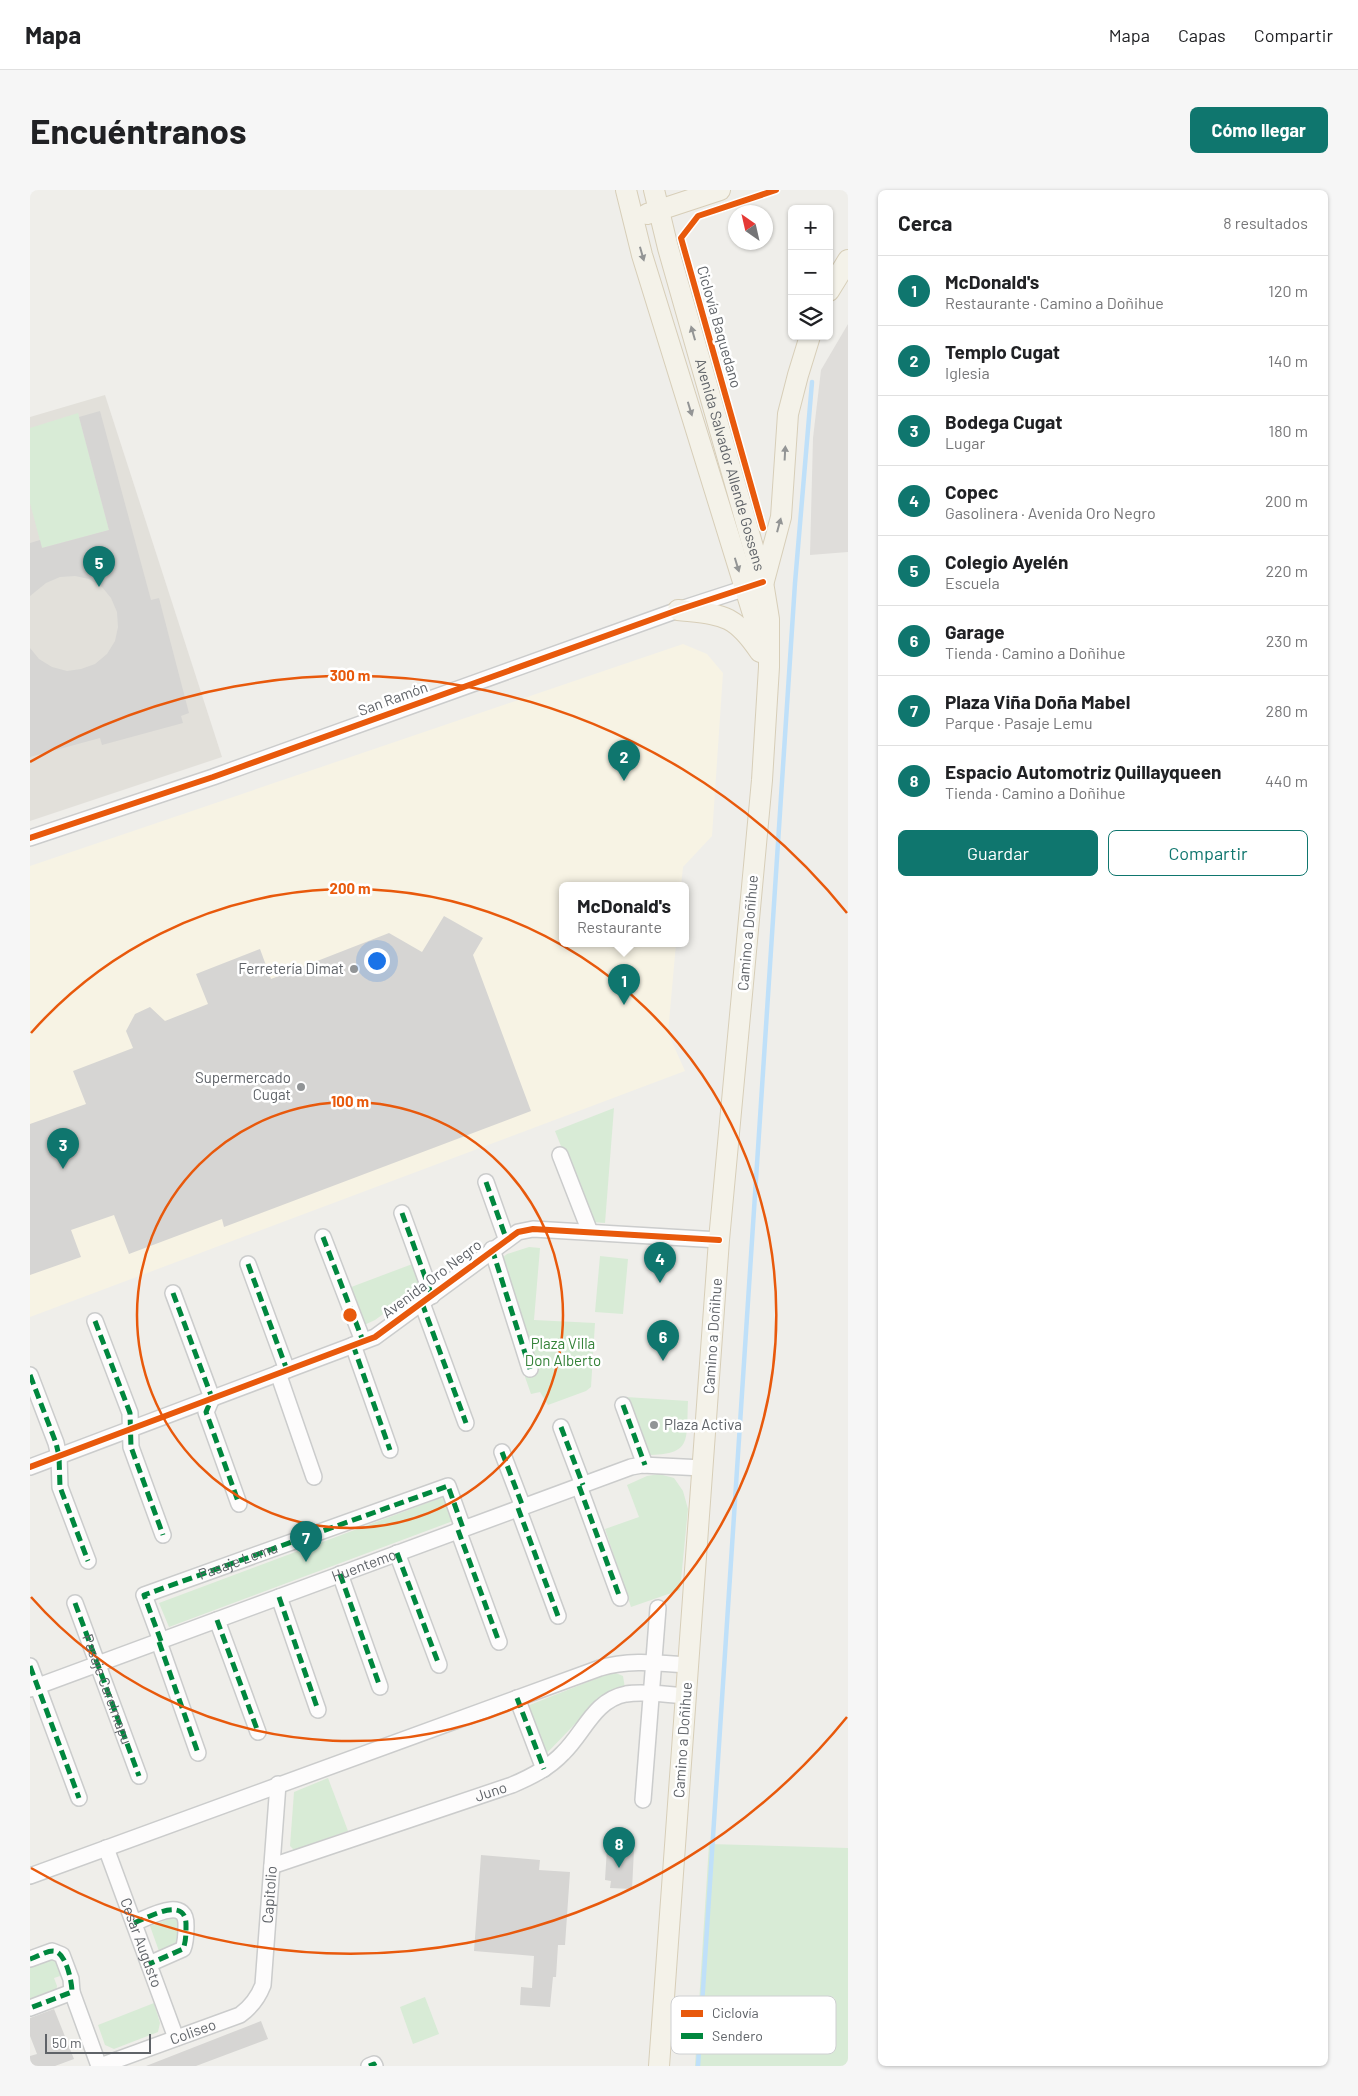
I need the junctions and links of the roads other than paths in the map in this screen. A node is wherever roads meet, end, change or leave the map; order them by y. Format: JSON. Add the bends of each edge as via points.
{"nodes":[{"id":1,"x":654,"y":190,"type":"edge"},
{"id":2,"x":720,"y":190,"type":"edge"},
{"id":3,"x":628,"y":191,"type":"edge"},
{"id":4,"x":658,"y":210,"type":"junction"},
{"id":5,"x":633,"y":219,"type":"junction"},
{"id":6,"x":848,"y":260,"type":"edge"},
{"id":7,"x":833,"y":285,"type":"edge"},
{"id":8,"x":809,"y":340,"type":"edge"},
{"id":9,"x":763,"y":582,"type":"junction"},
{"id":10,"x":744,"y":588,"type":"junction"},
{"id":11,"x":678,"y":610,"type":"junction"},
{"id":12,"x":769,"y":667,"type":"junction"},
{"id":13,"x":30,"y":838,"type":"edge"},
{"id":14,"x":560,"y":1155,"type":"dead end"},
{"id":15,"x":486,"y":1182,"type":"dead end"},
{"id":16,"x":402,"y":1213,"type":"dead end"},
{"id":17,"x":590,"y":1232,"type":"junction"},
{"id":18,"x":323,"y":1237,"type":"dead end"},
{"id":19,"x":506,"y":1238,"type":"junction"},
{"id":20,"x":719,"y":1240,"type":"junction"},
{"id":21,"x":492,"y":1249,"type":"junction"},
{"id":22,"x":248,"y":1264,"type":"dead end"},
{"id":23,"x":173,"y":1293,"type":"dead end"},
{"id":24,"x":427,"y":1300,"type":"junction"},
{"id":25,"x":95,"y":1321,"type":"dead end"},
{"id":26,"x":358,"y":1343,"type":"junction"},
{"id":27,"x":530,"y":1369,"type":"dead end"},
{"id":28,"x":282,"y":1372,"type":"junction"},
{"id":29,"x":30,"y":1375,"type":"edge"},
{"id":30,"x":212,"y":1398,"type":"junction"},
{"id":31,"x":623,"y":1404,"type":"dead end"},
{"id":32,"x":466,"y":1423,"type":"dead end"},
{"id":33,"x":561,"y":1427,"type":"dead end"},
{"id":34,"x":131,"y":1429,"type":"junction"},
{"id":35,"x":390,"y":1450,"type":"dead end"},
{"id":36,"x":502,"y":1452,"type":"dead end"},
{"id":37,"x":59,"y":1456,"type":"junction"},
{"id":38,"x":645,"y":1465,"type":"junction"},
{"id":39,"x":30,"y":1467,"type":"edge"},
{"id":40,"x":703,"y":1468,"type":"junction"},
{"id":41,"x":314,"y":1477,"type":"dead end"},
{"id":42,"x":581,"y":1485,"type":"junction"},
{"id":43,"x":239,"y":1504,"type":"dead end"},
{"id":44,"x":521,"y":1507,"type":"junction"},
{"id":45,"x":461,"y":1530,"type":"junction"},
{"id":46,"x":163,"y":1535,"type":"dead end"},
{"id":47,"x":397,"y":1553,"type":"junction"},
{"id":48,"x":88,"y":1561,"type":"dead end"},
{"id":49,"x":340,"y":1574,"type":"junction"},
{"id":50,"x":279,"y":1597,"type":"junction"},
{"id":51,"x":620,"y":1598,"type":"dead end"},
{"id":52,"x":75,"y":1603,"type":"dead end"},
{"id":53,"x":658,"y":1608,"type":"dead end"},
{"id":54,"x":558,"y":1616,"type":"dead end"},
{"id":55,"x":218,"y":1620,"type":"junction"},
{"id":56,"x":160,"y":1641,"type":"junction"},
{"id":57,"x":499,"y":1642,"type":"dead end"},
{"id":58,"x":654,"y":1662,"type":"junction"},
{"id":59,"x":98,"y":1664,"type":"junction"},
{"id":60,"x":439,"y":1665,"type":"dead end"},
{"id":61,"x":688,"y":1665,"type":"junction"},
{"id":62,"x":30,"y":1666,"type":"edge"},
{"id":63,"x":380,"y":1687,"type":"dead end"},
{"id":64,"x":34,"y":1688,"type":"edge"},
{"id":65,"x":651,"y":1694,"type":"junction"},
{"id":66,"x":687,"y":1696,"type":"junction"},
{"id":67,"x":517,"y":1698,"type":"junction"},
{"id":68,"x":318,"y":1710,"type":"dead end"},
{"id":69,"x":258,"y":1732,"type":"dead end"},
{"id":70,"x":198,"y":1754,"type":"dead end"},
{"id":71,"x":544,"y":1769,"type":"junction"},
{"id":72,"x":139,"y":1776,"type":"dead end"},
{"id":73,"x":278,"y":1784,"type":"junction"},
{"id":74,"x":79,"y":1798,"type":"dead end"},
{"id":75,"x":643,"y":1800,"type":"dead end"},
{"id":76,"x":106,"y":1848,"type":"junction"},
{"id":77,"x":272,"y":1866,"type":"junction"},
{"id":78,"x":30,"y":1876,"type":"edge"},
{"id":79,"x":134,"y":1923,"type":"junction"},
{"id":80,"x":30,"y":1959,"type":"edge"},
{"id":81,"x":149,"y":1964,"type":"junction"},
{"id":82,"x":72,"y":1992,"type":"junction"},
{"id":83,"x":254,"y":2003,"type":"joint"},
{"id":84,"x":30,"y":2008,"type":"edge"},
{"id":85,"x":176,"y":2038,"type":"junction"},
{"id":86,"x":100,"y":2066,"type":"edge"},
{"id":87,"x":369,"y":2066,"type":"edge"},
{"id":88,"x":375,"y":2066,"type":"edge"},
{"id":89,"x":659,"y":2066,"type":"edge"}],
"edges":[{"from":1,"to":4,"type":"main road","name":"Avenida Salvador Allende Gossens"},
{"from":2,"to":4,"type":"main road"},
{"from":3,"to":5,"type":"main road","name":"Avenida Salvador Allende Gossens"},
{"from":4,"to":5,"type":"main road"},
{"from":9,"to":4,"type":"main road","name":"Avenida Salvador Allende Gossens","one_way":true},
{"from":5,"to":10,"type":"main road","name":"Avenida Salvador Allende Gossens","one_way":true},
{"from":6,"to":7,"type":"main road"},
{"from":9,"to":8,"type":"main road","one_way":true,"via":[[781,517],[788,414]]},
{"from":9,"to":10,"type":"street","name":"San Ramón"},
{"from":9,"to":12,"type":"main road","name":"Avenida Salvador Allende Gossens","via":[[769,619]]},
{"from":10,"to":11,"type":"street","name":"San Ramón"},
{"from":10,"to":12,"type":"main road","name":"Avenida Salvador Allende Gossens"},
{"from":11,"to":12,"type":"main road","via":[[710,614],[735,622],[753,641]]},
{"from":11,"to":13,"type":"street","name":"San Ramón","via":[[229,772]]},
{"from":12,"to":20,"type":"main road","name":"Camino a Doñihue","via":[[762,780]]},
{"from":14,"to":17,"type":"street"},
{"from":15,"to":19,"type":"street"},
{"from":16,"to":24,"type":"street"},
{"from":17,"to":19,"type":"street","name":"Avenida Oro Negro","via":[[532,1229]]},
{"from":17,"to":20,"type":"street","name":"Avenida Oro Negro"},
{"from":18,"to":26,"type":"street"},
{"from":19,"to":21,"type":"street","name":"Avenida Oro Negro"},
{"from":20,"to":40,"type":"main road","name":"Camino a Doñihue"},
{"from":21,"to":24,"type":"street","name":"Avenida Oro Negro"},
{"from":21,"to":27,"type":"street"},
{"from":22,"to":28,"type":"street"},
{"from":23,"to":30,"type":"street"},
{"from":24,"to":26,"type":"street","name":"Avenida Oro Negro","via":[[379,1334]]},
{"from":24,"to":32,"type":"street"},
{"from":25,"to":34,"type":"street","via":[[130,1413]]},
{"from":26,"to":28,"type":"street","name":"Avenida Oro Negro"},
{"from":26,"to":35,"type":"street"},
{"from":28,"to":30,"type":"street","name":"Avenida Oro Negro"},
{"from":28,"to":41,"type":"street"},
{"from":29,"to":37,"type":"street"},
{"from":30,"to":34,"type":"street","name":"Avenida Oro Negro"},
{"from":30,"to":43,"type":"street","via":[[206,1412]]},
{"from":31,"to":38,"type":"street"},
{"from":33,"to":42,"type":"street"},
{"from":34,"to":37,"type":"street","name":"Avenida Oro Negro"},
{"from":34,"to":46,"type":"street","via":[[131,1447]]},
{"from":36,"to":44,"type":"street"},
{"from":37,"to":39,"type":"street","name":"Avenida Oro Negro"},
{"from":37,"to":48,"type":"street","via":[[60,1487]]},
{"from":38,"to":40,"type":"street","name":"Huentemo"},
{"from":38,"to":42,"type":"street","name":"Huentemo"},
{"from":40,"to":61,"type":"main road","name":"Camino a Doñihue"},
{"from":42,"to":44,"type":"street","name":"Huentemo"},
{"from":42,"to":51,"type":"street"},
{"from":44,"to":45,"type":"street","name":"Huentemo"},
{"from":44,"to":54,"type":"street"},
{"from":45,"to":47,"type":"street","name":"Huentemo"},
{"from":45,"to":56,"type":"street","name":"Pasaje Lemu","via":[[448,1486],[144,1595]]},
{"from":45,"to":57,"type":"street","name":"Pasaje Lemu"},
{"from":47,"to":49,"type":"street","name":"Huentemo"},
{"from":47,"to":60,"type":"street"},
{"from":49,"to":50,"type":"street","name":"Huentemo"},
{"from":49,"to":63,"type":"street"},
{"from":50,"to":55,"type":"street","name":"Huentemo"},
{"from":50,"to":68,"type":"street"},
{"from":52,"to":59,"type":"street","name":"Pasaje Carelmapu"},
{"from":53,"to":58,"type":"street"},
{"from":55,"to":56,"type":"street","name":"Huentemo"},
{"from":55,"to":69,"type":"street"},
{"from":56,"to":59,"type":"street","name":"Huentemo"},
{"from":56,"to":70,"type":"street"},
{"from":58,"to":61,"type":"street"},
{"from":58,"to":65,"type":"street"},
{"from":58,"to":67,"type":"street","via":[[616,1663]]},
{"from":59,"to":64,"type":"street","name":"Huentemo"},
{"from":59,"to":72,"type":"street","name":"Pasaje Carelmapu"},
{"from":61,"to":66,"type":"main road","name":"Camino a Doñihue"},
{"from":62,"to":64,"type":"street"},
{"from":64,"to":74,"type":"street"},
{"from":65,"to":66,"type":"street","name":"Juno"},
{"from":65,"to":71,"type":"street","name":"Juno","via":[[625,1694],[608,1701],[593,1714],[564,1753]]},
{"from":65,"to":75,"type":"street"},
{"from":66,"to":89,"type":"main road","name":"Camino a Doñihue"},
{"from":67,"to":71,"type":"street"},
{"from":67,"to":73,"type":"street"},
{"from":71,"to":77,"type":"street","name":"Juno","via":[[502,1788]]},
{"from":73,"to":76,"type":"street"},
{"from":73,"to":77,"type":"street","name":"Capitolio"},
{"from":76,"to":78,"type":"street"},
{"from":76,"to":79,"type":"street","name":"Cesar Augusto"},
{"from":77,"to":83,"type":"street","name":"Capitolio","via":[[263,1985]]},
{"from":79,"to":81,"type":"street","name":"Cesar Augusto"},
{"from":79,"to":81,"type":"street","via":[[174,1909],[182,1911],[186,1917],[183,1949]]},
{"from":80,"to":82,"type":"street","via":[[52,1951],[59,1952],[71,1979]]},
{"from":81,"to":85,"type":"street","name":"Cesar Augusto"},
{"from":82,"to":84,"type":"street"},
{"from":82,"to":86,"type":"street"},
{"from":83,"to":85,"type":"street","name":"Coliseo","via":[[240,2015]]},
{"from":85,"to":86,"type":"street","name":"Coliseo"},
{"from":87,"to":88,"type":"street"}]}
